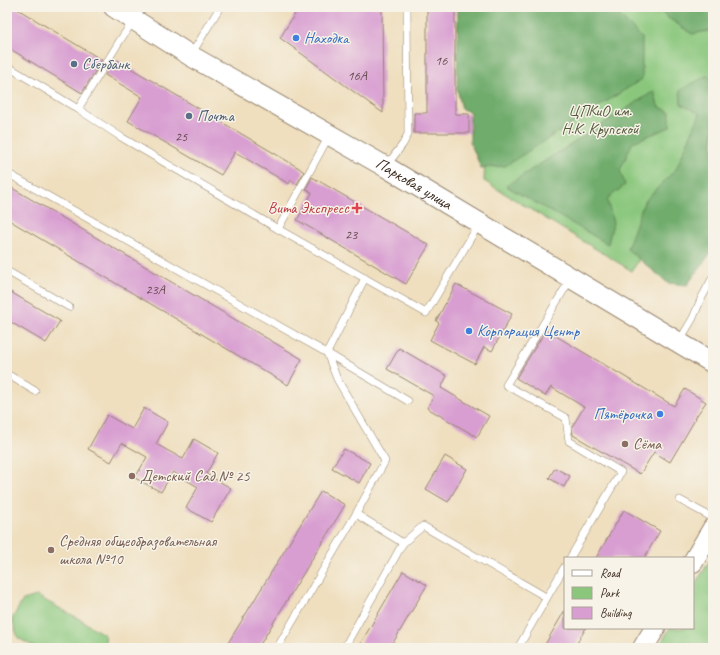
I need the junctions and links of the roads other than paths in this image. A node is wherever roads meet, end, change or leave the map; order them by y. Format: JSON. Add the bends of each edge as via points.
{"nodes":[{"id":1,"x":114,"y":7,"type":"edge"},
{"id":2,"x":220,"y":7,"type":"edge"},
{"id":3,"x":407,"y":7,"type":"edge"},
{"id":4,"x":134,"y":19,"type":"junction"},
{"id":5,"x":191,"y":56,"type":"junction"},
{"id":6,"x":7,"y":66,"type":"edge"},
{"id":7,"x":78,"y":109,"type":"junction"},
{"id":8,"x":330,"y":136,"type":"junction"},
{"id":9,"x":386,"y":167,"type":"junction"},
{"id":10,"x":7,"y":173,"type":"edge"},
{"id":11,"x":480,"y":223,"type":"junction"},
{"id":12,"x":278,"y":229,"type":"junction"},
{"id":13,"x":7,"y":271,"type":"edge"},
{"id":14,"x":571,"y":277,"type":"junction"},
{"id":15,"x":713,"y":277,"type":"edge"},
{"id":16,"x":365,"y":278,"type":"junction"},
{"id":17,"x":69,"y":307,"type":"dead end"},
{"id":18,"x":678,"y":342,"type":"junction"},
{"id":19,"x":327,"y":353,"type":"junction"},
{"id":20,"x":713,"y":363,"type":"edge"},
{"id":21,"x":7,"y":374,"type":"edge"},
{"id":22,"x":36,"y":391,"type":"dead end"},
{"id":23,"x":408,"y":401,"type":"dead end"},
{"id":24,"x":680,"y":500,"type":"dead end"},
{"id":25,"x":356,"y":514,"type":"junction"},
{"id":26,"x":713,"y":518,"type":"edge"},
{"id":27,"x":713,"y":528,"type":"edge"},
{"id":28,"x":403,"y":543,"type":"junction"},
{"id":29,"x":571,"y":557,"type":"edge"},
{"id":30,"x":694,"y":560,"type":"edge"},
{"id":31,"x":564,"y":568,"type":"edge"},
{"id":32,"x":546,"y":597,"type":"junction"},
{"id":33,"x":654,"y":629,"type":"edge"},
{"id":34,"x":277,"y":648,"type":"edge"},
{"id":35,"x":344,"y":648,"type":"edge"},
{"id":36,"x":518,"y":648,"type":"edge"},
{"id":37,"x":643,"y":648,"type":"edge"}],
"edges":[{"from":1,"to":4,"type":"main road","name":"Парковая улица"},
{"from":2,"to":5,"type":"lane"},
{"from":3,"to":9,"type":"lane","via":[[408,134]]},
{"from":4,"to":5,"type":"main road","name":"Парковая улица"},
{"from":4,"to":7,"type":"lane"},
{"from":5,"to":8,"type":"main road","name":"Парковая улица"},
{"from":6,"to":7,"type":"lane"},
{"from":7,"to":12,"type":"lane"},
{"from":8,"to":9,"type":"main road","name":"Парковая улица"},
{"from":8,"to":12,"type":"lane"},
{"from":9,"to":11,"type":"main road","name":"Парковая улица"},
{"from":10,"to":19,"type":"lane"},
{"from":11,"to":14,"type":"main road","name":"Парковая улица"},
{"from":11,"to":16,"type":"lane","via":[[426,313]]},
{"from":12,"to":16,"type":"lane"},
{"from":13,"to":17,"type":"lane"},
{"from":14,"to":18,"type":"main road","name":"Парковая улица"},
{"from":14,"to":29,"type":"lane","via":[[506,385],[566,418],[569,441],[621,472]]},
{"from":15,"to":18,"type":"lane"},
{"from":16,"to":19,"type":"lane"},
{"from":18,"to":20,"type":"main road","name":"Парковая улица"},
{"from":19,"to":23,"type":"lane"},
{"from":19,"to":25,"type":"lane","via":[[337,379],[385,461]]},
{"from":21,"to":22,"type":"lane"},
{"from":24,"to":26,"type":"lane"},
{"from":25,"to":28,"type":"lane"},
{"from":25,"to":34,"type":"lane"},
{"from":27,"to":30,"type":"main road"},
{"from":28,"to":32,"type":"lane","via":[[423,526]]},
{"from":28,"to":35,"type":"lane"},
{"from":31,"to":32,"type":"lane"},
{"from":32,"to":36,"type":"lane"},
{"from":33,"to":37,"type":"main road"}]}
